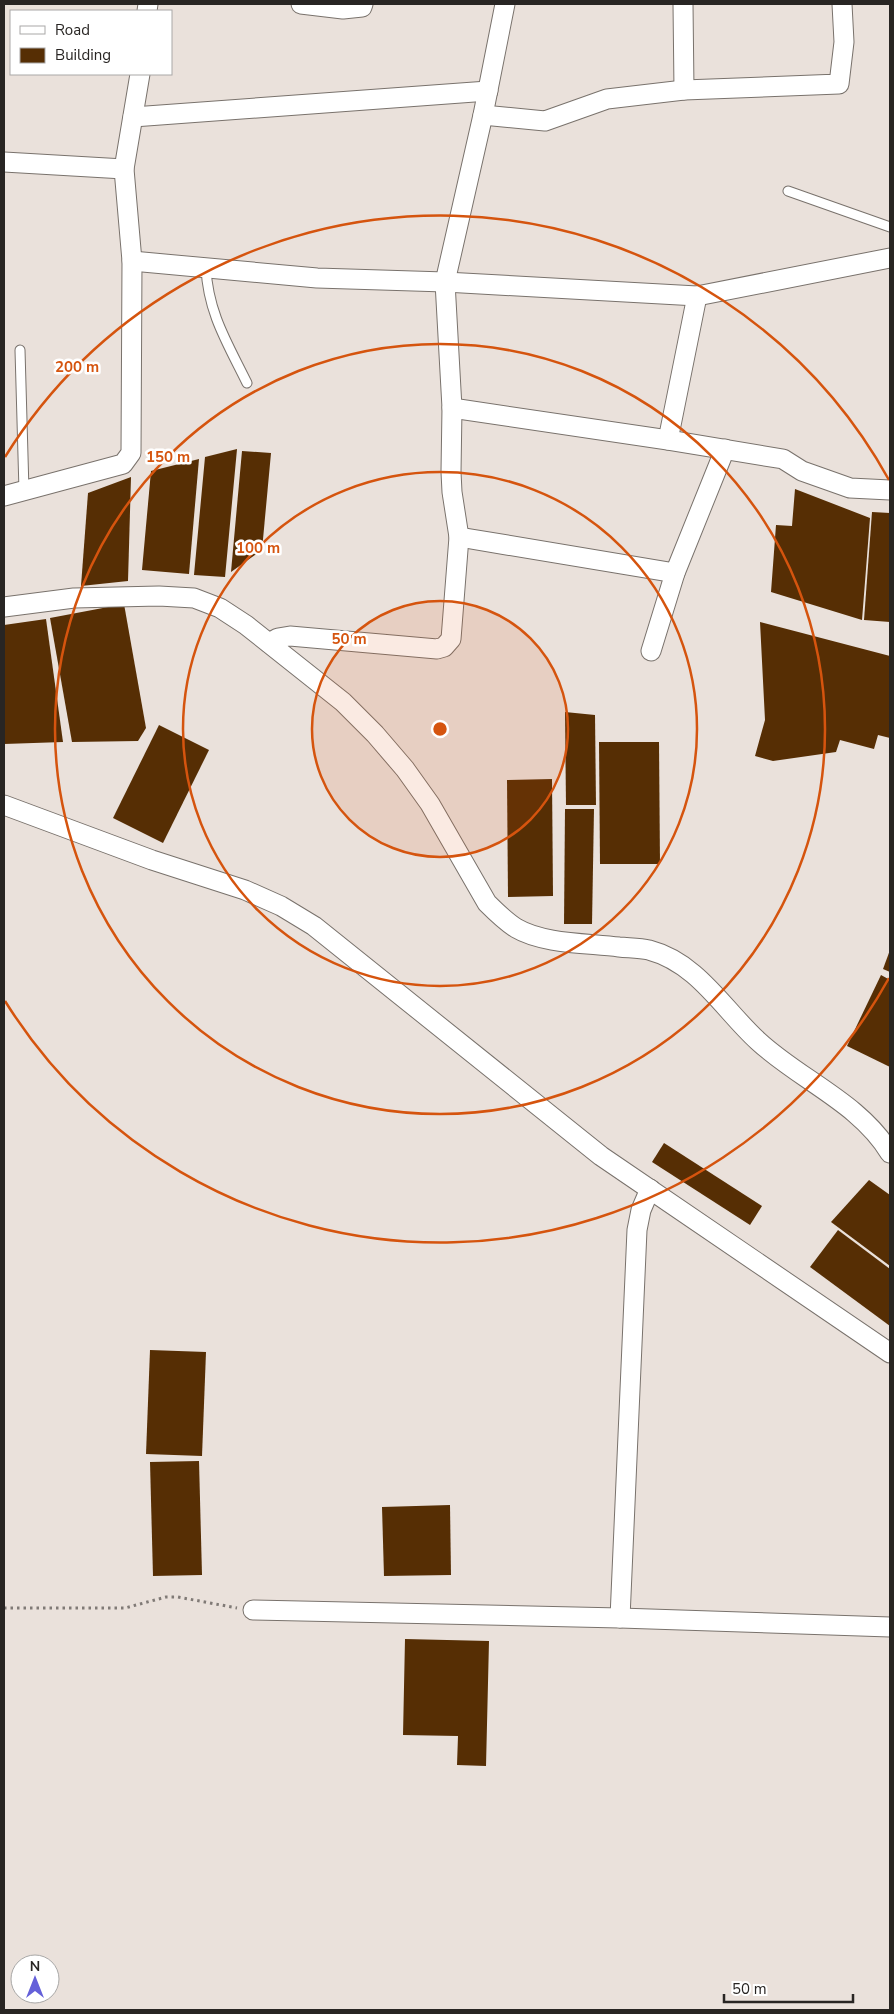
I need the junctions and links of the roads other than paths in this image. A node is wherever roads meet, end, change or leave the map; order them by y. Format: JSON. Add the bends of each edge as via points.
{"nodes":[{"id":1,"x":301,"y":4,"type":"edge"},
{"id":2,"x":363,"y":4,"type":"edge"},
{"id":3,"x":505,"y":4,"type":"edge"},
{"id":4,"x":683,"y":4,"type":"edge"},
{"id":5,"x":842,"y":4,"type":"edge"},
{"id":6,"x":140,"y":75,"type":"edge"},
{"id":7,"x":684,"y":90,"type":"junction"},
{"id":8,"x":488,"y":92,"type":"junction"},
{"id":9,"x":483,"y":115,"type":"junction"},
{"id":10,"x":133,"y":116,"type":"junction"},
{"id":11,"x":4,"y":162,"type":"edge"},
{"id":12,"x":124,"y":169,"type":"junction"},
{"id":13,"x":788,"y":191,"type":"dead end"},
{"id":14,"x":890,"y":227,"type":"edge"},
{"id":15,"x":890,"y":258,"type":"edge"},
{"id":16,"x":132,"y":261,"type":"junction"},
{"id":17,"x":206,"y":268,"type":"junction"},
{"id":18,"x":446,"y":282,"type":"junction"},
{"id":19,"x":697,"y":296,"type":"junction"},
{"id":20,"x":20,"y":350,"type":"dead end"},
{"id":21,"x":247,"y":383,"type":"dead end"},
{"id":22,"x":452,"y":408,"type":"junction"},
{"id":23,"x":668,"y":440,"type":"junction"},
{"id":24,"x":725,"y":449,"type":"junction"},
{"id":25,"x":890,"y":490,"type":"edge"},
{"id":26,"x":24,"y":491,"type":"junction"},
{"id":27,"x":4,"y":496,"type":"edge"},
{"id":28,"x":459,"y":537,"type":"junction"},
{"id":29,"x":675,"y":573,"type":"junction"},
{"id":30,"x":4,"y":607,"type":"edge"},
{"id":31,"x":269,"y":643,"type":"junction"},
{"id":32,"x":651,"y":651,"type":"dead end"},
{"id":33,"x":4,"y":805,"type":"edge"},
{"id":34,"x":890,"y":1153,"type":"edge"},
{"id":35,"x":650,"y":1189,"type":"junction"},
{"id":36,"x":890,"y":1354,"type":"edge"},
{"id":37,"x":253,"y":1610,"type":"road end"},
{"id":38,"x":620,"y":1618,"type":"junction"},
{"id":39,"x":890,"y":1627,"type":"edge"}],
"edges":[{"from":1,"to":2,"type":"street","via":[[343,9],[362,7]]},
{"from":3,"to":8,"type":"street"},
{"from":4,"to":7,"type":"street"},
{"from":5,"to":7,"type":"street","via":[[844,42],[839,84]]},
{"from":6,"to":10,"type":"street"},
{"from":7,"to":9,"type":"street","via":[[607,99],[545,121]]},
{"from":8,"to":9,"type":"street"},
{"from":8,"to":10,"type":"street"},
{"from":9,"to":18,"type":"street"},
{"from":10,"to":12,"type":"street"},
{"from":11,"to":12,"type":"street"},
{"from":12,"to":16,"type":"street"},
{"from":13,"to":14,"type":"lane"},
{"from":15,"to":19,"type":"street"},
{"from":16,"to":17,"type":"street"},
{"from":16,"to":26,"type":"street","via":[[131,447],[128,458],[123,464]]},
{"from":17,"to":18,"type":"street","via":[[318,278]]},
{"from":17,"to":21,"type":"lane","via":[[212,311]]},
{"from":18,"to":19,"type":"street"},
{"from":18,"to":22,"type":"street"},
{"from":19,"to":23,"type":"street"},
{"from":20,"to":26,"type":"lane"},
{"from":22,"to":23,"type":"street"},
{"from":22,"to":28,"type":"street","via":[[452,492]]},
{"from":23,"to":24,"type":"street"},
{"from":24,"to":25,"type":"street","via":[[783,459],[802,471],[850,488]]},
{"from":24,"to":29,"type":"street"},
{"from":26,"to":27,"type":"street"},
{"from":28,"to":29,"type":"street"},
{"from":28,"to":31,"type":"street","via":[[453,633],[444,647],[429,649],[290,636]]},
{"from":29,"to":32,"type":"street"},
{"from":30,"to":31,"type":"street","via":[[74,598],[194,598],[220,608]]},
{"from":31,"to":34,"type":"street","via":[[344,702],[405,769],[430,804],[487,903],[500,917],[540,938],[649,950],[694,973],[759,1041],[841,1102],[866,1124]]},
{"from":33,"to":35,"type":"street","via":[[152,860],[245,890],[281,906],[314,926],[594,1150]]},
{"from":35,"to":36,"type":"street"},
{"from":35,"to":38,"type":"street","via":[[637,1230]]},
{"from":37,"to":38,"type":"street"},
{"from":38,"to":39,"type":"street"}]}
